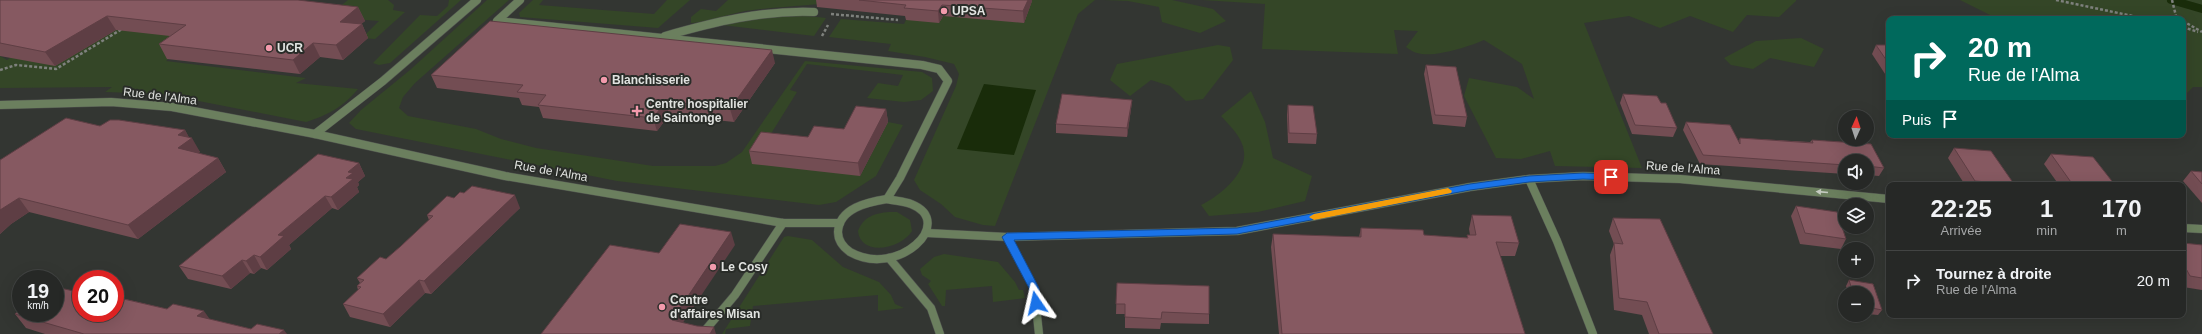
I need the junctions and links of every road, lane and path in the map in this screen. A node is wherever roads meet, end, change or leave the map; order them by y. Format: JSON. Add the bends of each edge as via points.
{"nodes":[{"id":1,"x":477,"y":0,"type":"edge"},
{"id":2,"x":520,"y":0,"type":"edge"},
{"id":3,"x":2056,"y":0,"type":"edge"},
{"id":4,"x":2172,"y":0,"type":"edge"},
{"id":5,"x":814,"y":12,"type":"joint"},
{"id":6,"x":834,"y":14,"type":"junction"},
{"id":7,"x":2133,"y":16,"type":"edge"},
{"id":8,"x":2176,"y":16,"type":"edge"},
{"id":9,"x":898,"y":20,"type":"dead end"},
{"id":10,"x":2186,"y":23,"type":"edge"},
{"id":11,"x":128,"y":25,"type":"edge"},
{"id":12,"x":2186,"y":28,"type":"edge"},
{"id":13,"x":2202,"y":32,"type":"edge"},
{"id":14,"x":661,"y":38,"type":"junction"},
{"id":15,"x":811,"y":54,"type":"junction"},
{"id":16,"x":0,"y":70,"type":"edge"},
{"id":17,"x":0,"y":105,"type":"edge"},
{"id":18,"x":316,"y":134,"type":"junction"},
{"id":19,"x":1529,"y":179,"type":"junction"},
{"id":20,"x":887,"y":199,"type":"junction"},
{"id":21,"x":1886,"y":199,"type":"edge"},
{"id":22,"x":783,"y":223,"type":"junction"},
{"id":23,"x":840,"y":223,"type":"junction"},
{"id":24,"x":2186,"y":228,"type":"edge"},
{"id":25,"x":2202,"y":229,"type":"edge"},
{"id":26,"x":927,"y":233,"type":"junction"},
{"id":27,"x":1007,"y":237,"type":"junction"},
{"id":28,"x":889,"y":258,"type":"junction"},
{"id":29,"x":702,"y":334,"type":"edge"},
{"id":30,"x":940,"y":334,"type":"edge"},
{"id":31,"x":1039,"y":334,"type":"edge"},
{"id":32,"x":1593,"y":334,"type":"edge"}],
"edges":[{"from":1,"to":18,"type":"street","via":[[383,81]]},
{"from":2,"to":14,"type":"street","via":[[497,21]]},
{"from":3,"to":7,"type":"path"},
{"from":4,"to":8,"type":"path"},
{"from":5,"to":6,"type":"path"},
{"from":5,"to":14,"type":"street","via":[[758,12]]},
{"from":6,"to":9,"type":"path"},
{"from":6,"to":15,"type":"path"},
{"from":10,"to":13,"type":"path"},
{"from":11,"to":16,"type":"path","via":[[56,69],[16,65]]},
{"from":12,"to":13,"type":"path"},
{"from":14,"to":15,"type":"street"},
{"from":15,"to":20,"type":"street","via":[[922,65],[939,69],[948,81]]},
{"from":17,"to":18,"type":"street","name":"Rue de l'Alma","via":[[142,103]]},
{"from":18,"to":22,"type":"street","name":"Rue de l'Alma","via":[[505,176]]},
{"from":21,"to":19,"type":"street","name":"Rue de l'Alma","one_way":true,"via":[[1680,179],[1583,176]]},
{"from":19,"to":27,"type":"street","name":"Rue de l'Alma","via":[[1470,187],[1237,231]]},
{"from":19,"to":32,"type":"street","via":[[1557,241]]},
{"from":20,"to":23,"type":"street","via":[[858,206]]},
{"from":20,"to":26,"type":"street","via":[[900,200],[920,209],[927,220]]},
{"from":22,"to":23,"type":"street","name":"Rue de l'Alma"},
{"from":22,"to":29,"type":"street","via":[[735,295]]},
{"from":23,"to":28,"type":"street","via":[[837,233],[840,243],[848,251],[859,257]]},
{"from":24,"to":25,"type":"street"},
{"from":26,"to":27,"type":"street","name":"Rue de l'Alma"},
{"from":26,"to":28,"type":"street","via":[[913,249]]},
{"from":27,"to":31,"type":"street","via":[[1034,288]]},
{"from":28,"to":30,"type":"street","via":[[931,308]]}]}
